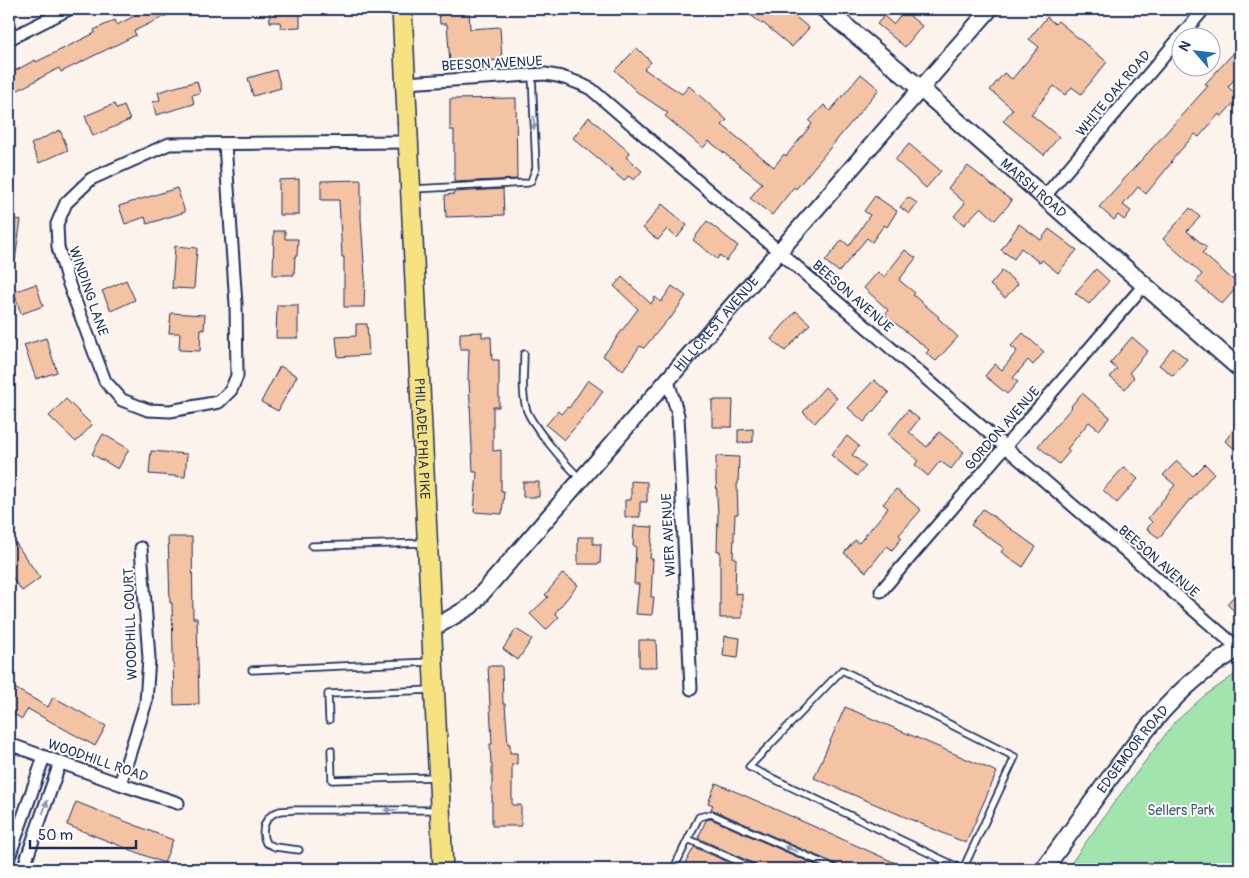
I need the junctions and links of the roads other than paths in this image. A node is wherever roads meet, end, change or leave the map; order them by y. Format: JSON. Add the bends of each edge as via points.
{"nodes":[{"id":1,"x":69,"y":9,"type":"edge"},
{"id":2,"x":402,"y":9,"type":"edge"},
{"id":3,"x":825,"y":9,"type":"edge"},
{"id":4,"x":990,"y":9,"type":"edge"},
{"id":5,"x":1204,"y":9,"type":"edge"},
{"id":6,"x":9,"y":39,"type":"edge"},
{"id":7,"x":532,"y":74,"type":"junction"},
{"id":8,"x":406,"y":83,"type":"junction"},
{"id":9,"x":920,"y":88,"type":"junction"},
{"id":10,"x":408,"y":142,"type":"junction"},
{"id":11,"x":225,"y":144,"type":"junction"},
{"id":12,"x":411,"y":189,"type":"junction"},
{"id":13,"x":1045,"y":196,"type":"junction"},
{"id":14,"x":778,"y":252,"type":"junction"},
{"id":15,"x":1145,"y":284,"type":"junction"},
{"id":16,"x":524,"y":354,"type":"dead end"},
{"id":17,"x":1240,"y":369,"type":"edge"},
{"id":18,"x":668,"y":381,"type":"junction"},
{"id":19,"x":1006,"y":448,"type":"junction"},
{"id":20,"x":581,"y":480,"type":"junction"},
{"id":21,"x":428,"y":543,"type":"junction"},
{"id":22,"x":312,"y":546,"type":"dead end"},
{"id":23,"x":142,"y":548,"type":"dead end"},
{"id":24,"x":881,"y":591,"type":"dead end"},
{"id":25,"x":432,"y":629,"type":"junction"},
{"id":26,"x":1239,"y":648,"type":"edge"},
{"id":27,"x":433,"y":662,"type":"junction"},
{"id":28,"x":252,"y":670,"type":"dead end"},
{"id":29,"x":690,"y":689,"type":"dead end"},
{"id":30,"x":435,"y":690,"type":"junction"},
{"id":31,"x":329,"y":720,"type":"dead end"},
{"id":32,"x":9,"y":744,"type":"edge"},
{"id":33,"x":331,"y":750,"type":"dead end"},
{"id":34,"x":44,"y":757,"type":"junction"},
{"id":35,"x":60,"y":763,"type":"junction"},
{"id":36,"x":439,"y":776,"type":"junction"},
{"id":37,"x":120,"y":784,"type":"junction"},
{"id":38,"x":178,"y":803,"type":"dead end"},
{"id":39,"x":440,"y":810,"type":"junction"},
{"id":40,"x":688,"y":839,"type":"junction"},
{"id":41,"x":299,"y":850,"type":"dead end"},
{"id":42,"x":9,"y":857,"type":"edge"},
{"id":43,"x":23,"y":869,"type":"edge"},
{"id":44,"x":443,"y":869,"type":"edge"},
{"id":45,"x":679,"y":869,"type":"edge"},
{"id":46,"x":755,"y":869,"type":"edge"},
{"id":47,"x":836,"y":869,"type":"edge"},
{"id":48,"x":962,"y":869,"type":"edge"},
{"id":49,"x":1044,"y":869,"type":"edge"}],
"edges":[{"from":1,"to":6,"type":"street"},
{"from":2,"to":8,"type":"main road","name":"PHILADELPHIA PIKE"},
{"from":3,"to":9,"type":"main road","name":"MARSH ROAD"},
{"from":4,"to":9,"type":"street","name":"HILLCREST AVENUE"},
{"from":5,"to":13,"type":"street","name":"WHITE OAK ROAD"},
{"from":7,"to":8,"type":"street","name":"BEESON AVENUE"},
{"from":7,"to":12,"type":"lane","one_way":true,"via":[[534,178],[528,183]]},
{"from":7,"to":14,"type":"street","name":"BEESON AVENUE","via":[[558,75],[596,93]]},
{"from":8,"to":10,"type":"main road","name":"PHILADELPHIA PIKE"},
{"from":9,"to":13,"type":"main road","name":"MARSH ROAD"},
{"from":9,"to":14,"type":"street","name":"HILLCREST AVENUE"},
{"from":10,"to":11,"type":"street","name":"WINDING LANE"},
{"from":10,"to":12,"type":"main road","name":"PHILADELPHIA PIKE"},
{"from":11,"to":11,"type":"street","name":"WINDING LANE","via":[[170,144],[90,179],[66,203],[58,224],[58,247],[67,279],[106,381],[122,400],[148,410],[170,411],[219,402],[231,390],[237,376],[236,304]]},
{"from":12,"to":21,"type":"main road","name":"PHILADELPHIA PIKE"},
{"from":13,"to":15,"type":"main road","name":"MARSH ROAD"},
{"from":14,"to":18,"type":"street","name":"HILLCREST AVENUE"},
{"from":14,"to":19,"type":"street","name":"BEESON AVENUE"},
{"from":15,"to":17,"type":"main road","name":"MARSH ROAD"},
{"from":15,"to":19,"type":"street","name":"GORDON AVENUE"},
{"from":16,"to":20,"type":"lane","via":[[527,410],[539,430]]},
{"from":18,"to":20,"type":"street","name":"HILLCREST AVENUE"},
{"from":18,"to":29,"type":"street","name":"WIER AVENUE","via":[[678,415]]},
{"from":19,"to":24,"type":"street","name":"GORDON AVENUE"},
{"from":19,"to":26,"type":"street","name":"BEESON AVENUE"},
{"from":20,"to":25,"type":"street","name":"HILLCREST AVENUE","via":[[471,606]]},
{"from":21,"to":22,"type":"lane"},
{"from":21,"to":25,"type":"main road","name":"PHILADELPHIA PIKE"},
{"from":23,"to":37,"type":"street","name":"WOODHILL COURT","via":[[149,658],[146,702]]},
{"from":25,"to":27,"type":"main road","name":"PHILADELPHIA PIKE"},
{"from":26,"to":49,"type":"main road","name":"EDGEMOOR ROAD","via":[[1191,681],[1158,715]]},
{"from":27,"to":28,"type":"lane"},
{"from":27,"to":30,"type":"main road","name":"PHILADELPHIA PIKE"},
{"from":30,"to":31,"type":"lane","via":[[328,694]]},
{"from":30,"to":36,"type":"main road","name":"PHILADELPHIA PIKE"},
{"from":32,"to":34,"type":"street","name":"WOODHILL ROAD"},
{"from":33,"to":36,"type":"lane","via":[[332,780]]},
{"from":34,"to":35,"type":"street","name":"WOODHILL ROAD"},
{"from":34,"to":42,"type":"street"},
{"from":35,"to":37,"type":"street","name":"WOODHILL ROAD"},
{"from":43,"to":35,"type":"street","one_way":true},
{"from":36,"to":39,"type":"main road","name":"PHILADELPHIA PIKE"},
{"from":37,"to":38,"type":"street","name":"WOODHILL ROAD"},
{"from":39,"to":41,"type":"lane","one_way":true,"via":[[278,812],[266,820],[263,829],[266,843]]},
{"from":39,"to":44,"type":"main road","name":"PHILADELPHIA PIKE"},
{"from":40,"to":45,"type":"lane","via":[[676,864]]},
{"from":40,"to":46,"type":"lane"},
{"from":47,"to":40,"type":"lane","one_way":true,"via":[[711,814],[699,817]]},
{"from":48,"to":48,"type":"lane","via":[[749,767],[842,670],[1015,758]]}]}
